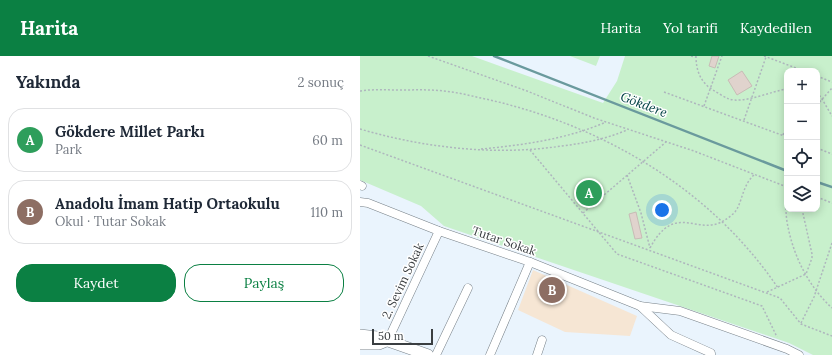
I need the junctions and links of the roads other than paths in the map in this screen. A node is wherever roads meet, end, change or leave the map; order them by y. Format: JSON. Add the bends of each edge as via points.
{"nodes":[{"id":1,"x":360,"y":202,"type":"edge"},
{"id":2,"x":439,"y":231,"type":"junction"},
{"id":3,"x":530,"y":262,"type":"junction"},
{"id":4,"x":468,"y":288,"type":"dead end"},
{"id":5,"x":640,"y":306,"type":"junction"},
{"id":6,"x":360,"y":336,"type":"edge"},
{"id":7,"x":388,"y":340,"type":"junction"},
{"id":8,"x":542,"y":340,"type":"dead end"},
{"id":9,"x":360,"y":344,"type":"edge"},
{"id":10,"x":713,"y":354,"type":"edge"},
{"id":11,"x":428,"y":355,"type":"edge"},
{"id":12,"x":436,"y":355,"type":"edge"},
{"id":13,"x":490,"y":355,"type":"edge"},
{"id":14,"x":537,"y":355,"type":"edge"},
{"id":15,"x":799,"y":355,"type":"edge"}],
"edges":[{"from":1,"to":2,"type":"street","name":"Tutar Sokak"},
{"from":2,"to":3,"type":"street","name":"Tutar Sokak"},
{"from":2,"to":7,"type":"street","name":"2. Sevim Sokak"},
{"from":3,"to":5,"type":"street","name":"Tutar Sokak"},
{"from":3,"to":13,"type":"street"},
{"from":4,"to":12,"type":"street"},
{"from":5,"to":10,"type":"street","via":[[671,335]]},
{"from":5,"to":15,"type":"street","via":[[680,311]]},
{"from":6,"to":7,"type":"main road"},
{"from":7,"to":9,"type":"main road","via":[[379,344]]},
{"from":7,"to":11,"type":"main road"},
{"from":8,"to":14,"type":"street"}]}
